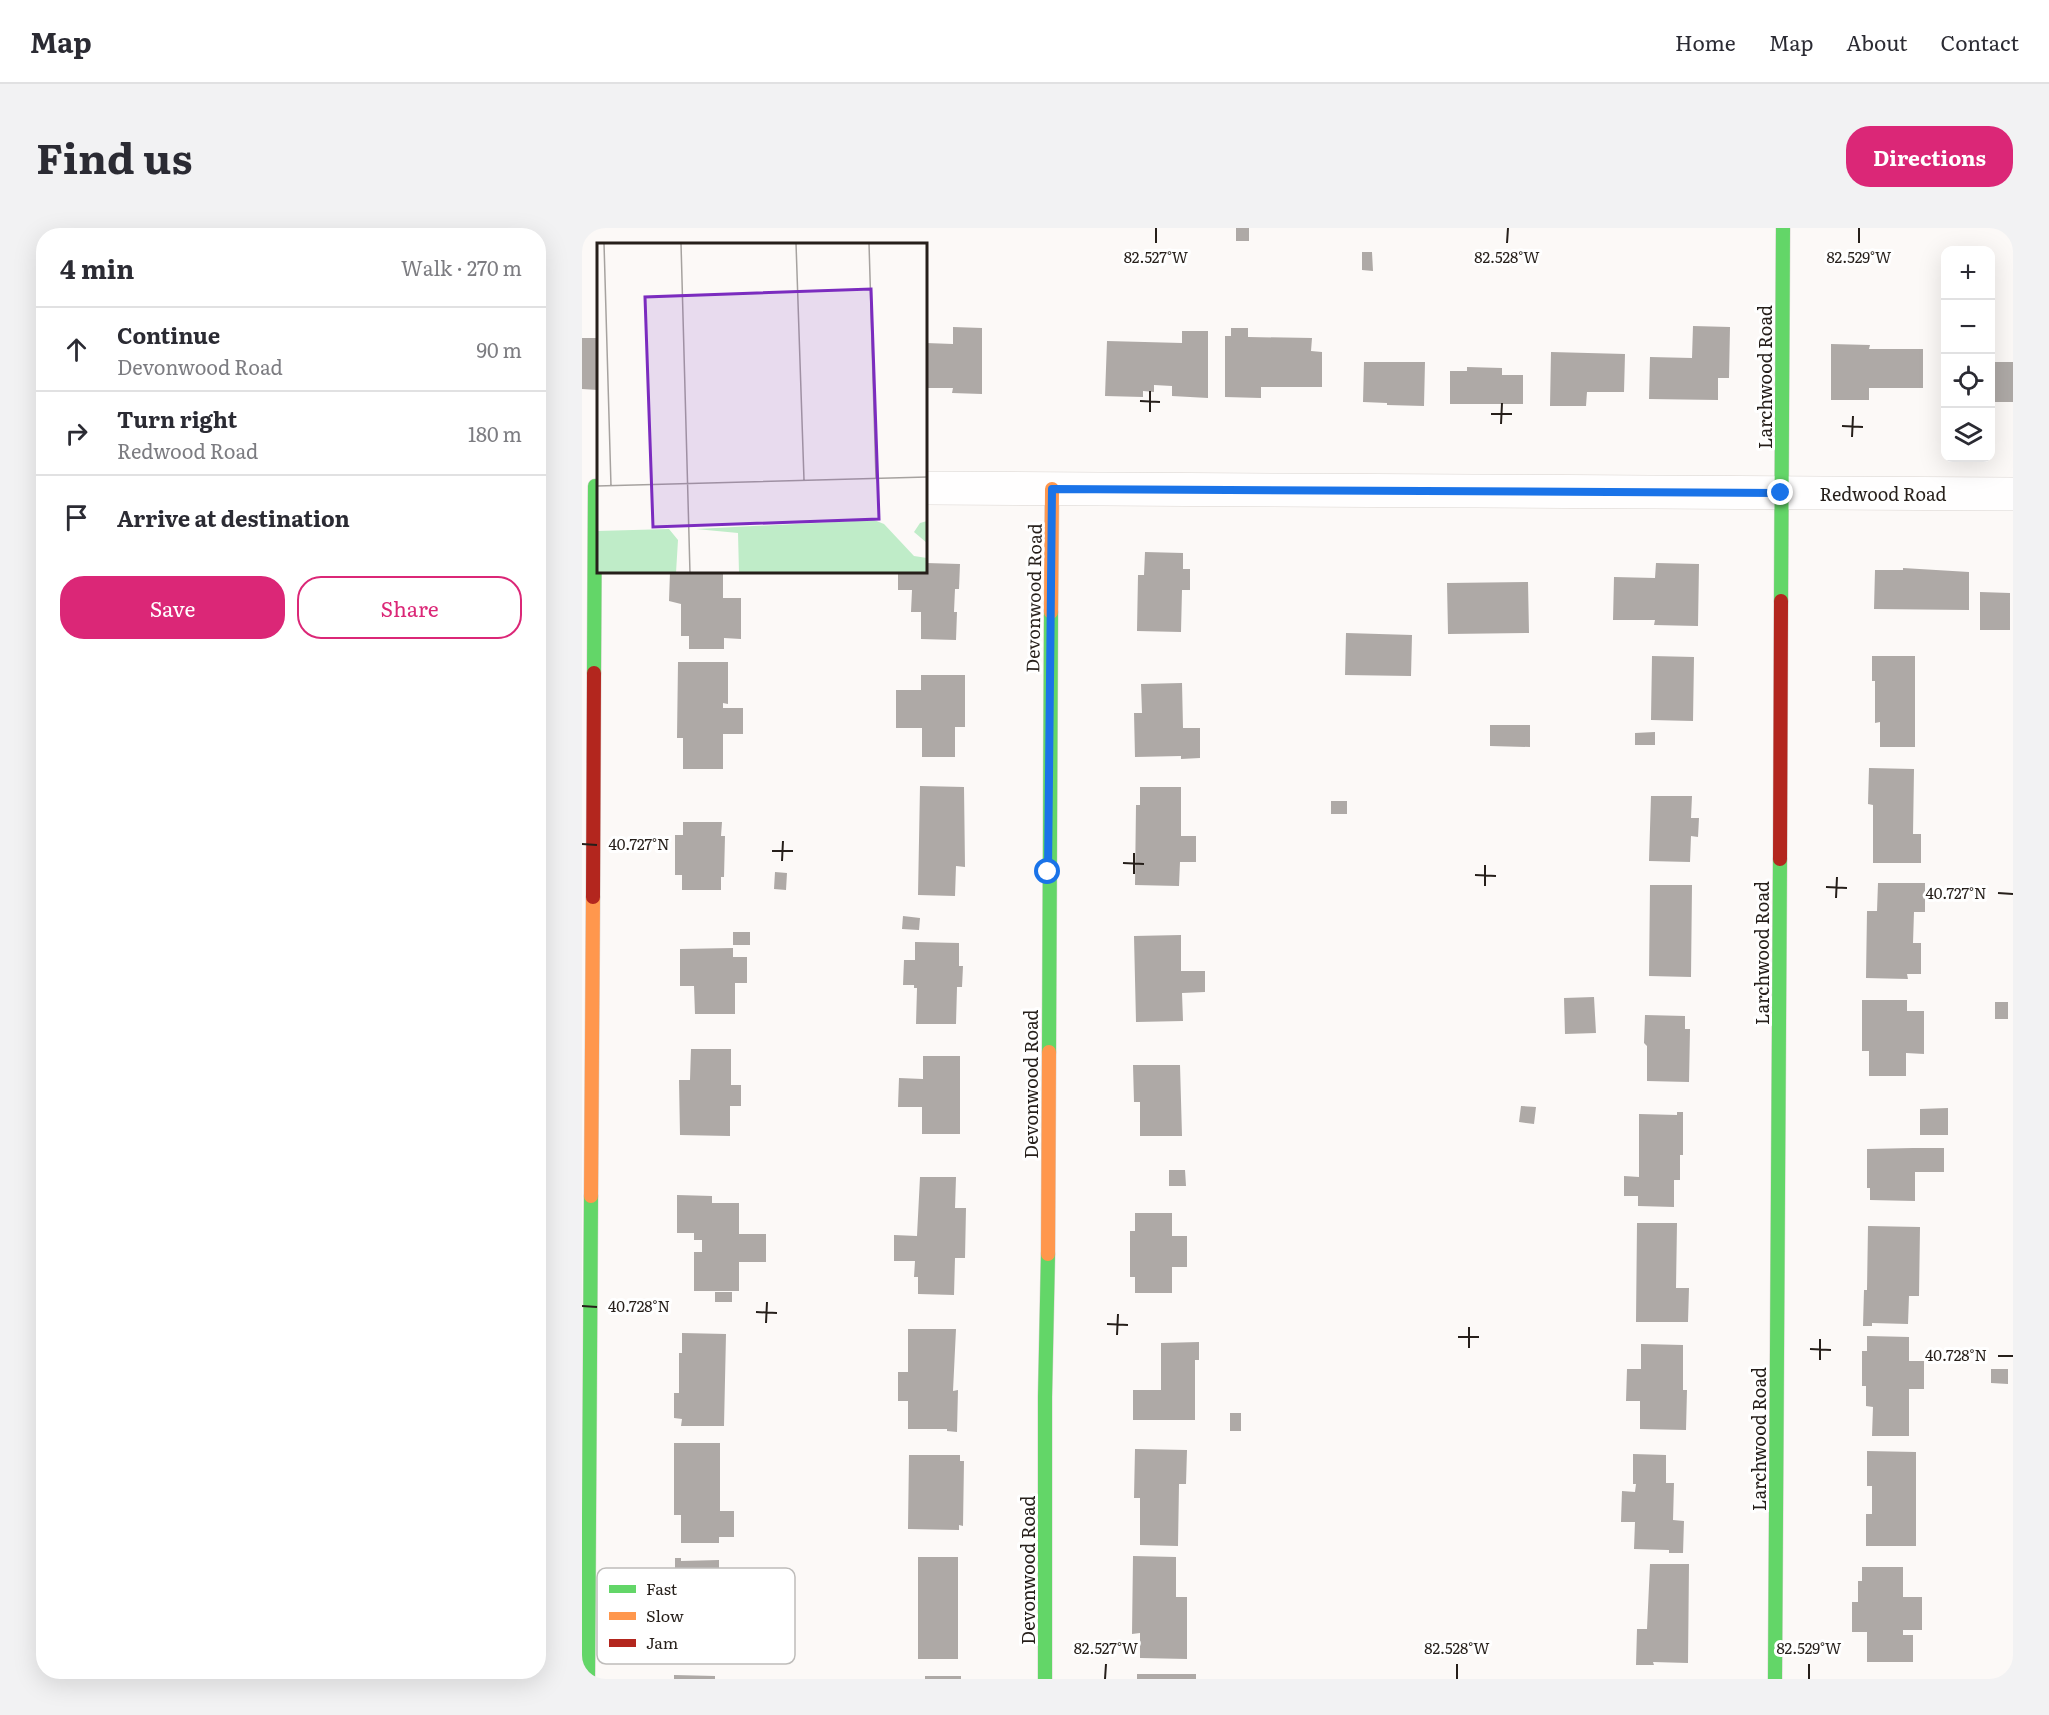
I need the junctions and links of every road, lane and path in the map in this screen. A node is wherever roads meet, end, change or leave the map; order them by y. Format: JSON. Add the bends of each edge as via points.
{"nodes":[{"id":1,"x":1783,"y":228,"type":"edge"},
{"id":2,"x":592,"y":486,"type":"edge"},
{"id":3,"x":927,"y":488,"type":"edge"},
{"id":4,"x":1052,"y":489,"type":"junction"},
{"id":5,"x":1781,"y":493,"type":"junction"},
{"id":6,"x":2013,"y":494,"type":"edge"},
{"id":7,"x":588,"y":1679,"type":"edge"},
{"id":8,"x":1045,"y":1679,"type":"edge"},
{"id":9,"x":1775,"y":1679,"type":"edge"}],
"edges":[{"from":1,"to":5,"type":"street","name":"Larchwood Road"},
{"from":2,"to":7,"type":"street"},
{"from":3,"to":4,"type":"street","name":"Redwood Road"},
{"from":4,"to":5,"type":"street","name":"Redwood Road"},
{"from":4,"to":8,"type":"street","name":"Devonwood Road"},
{"from":5,"to":6,"type":"street","name":"Redwood Road"},
{"from":5,"to":9,"type":"street","name":"Larchwood Road"}]}
